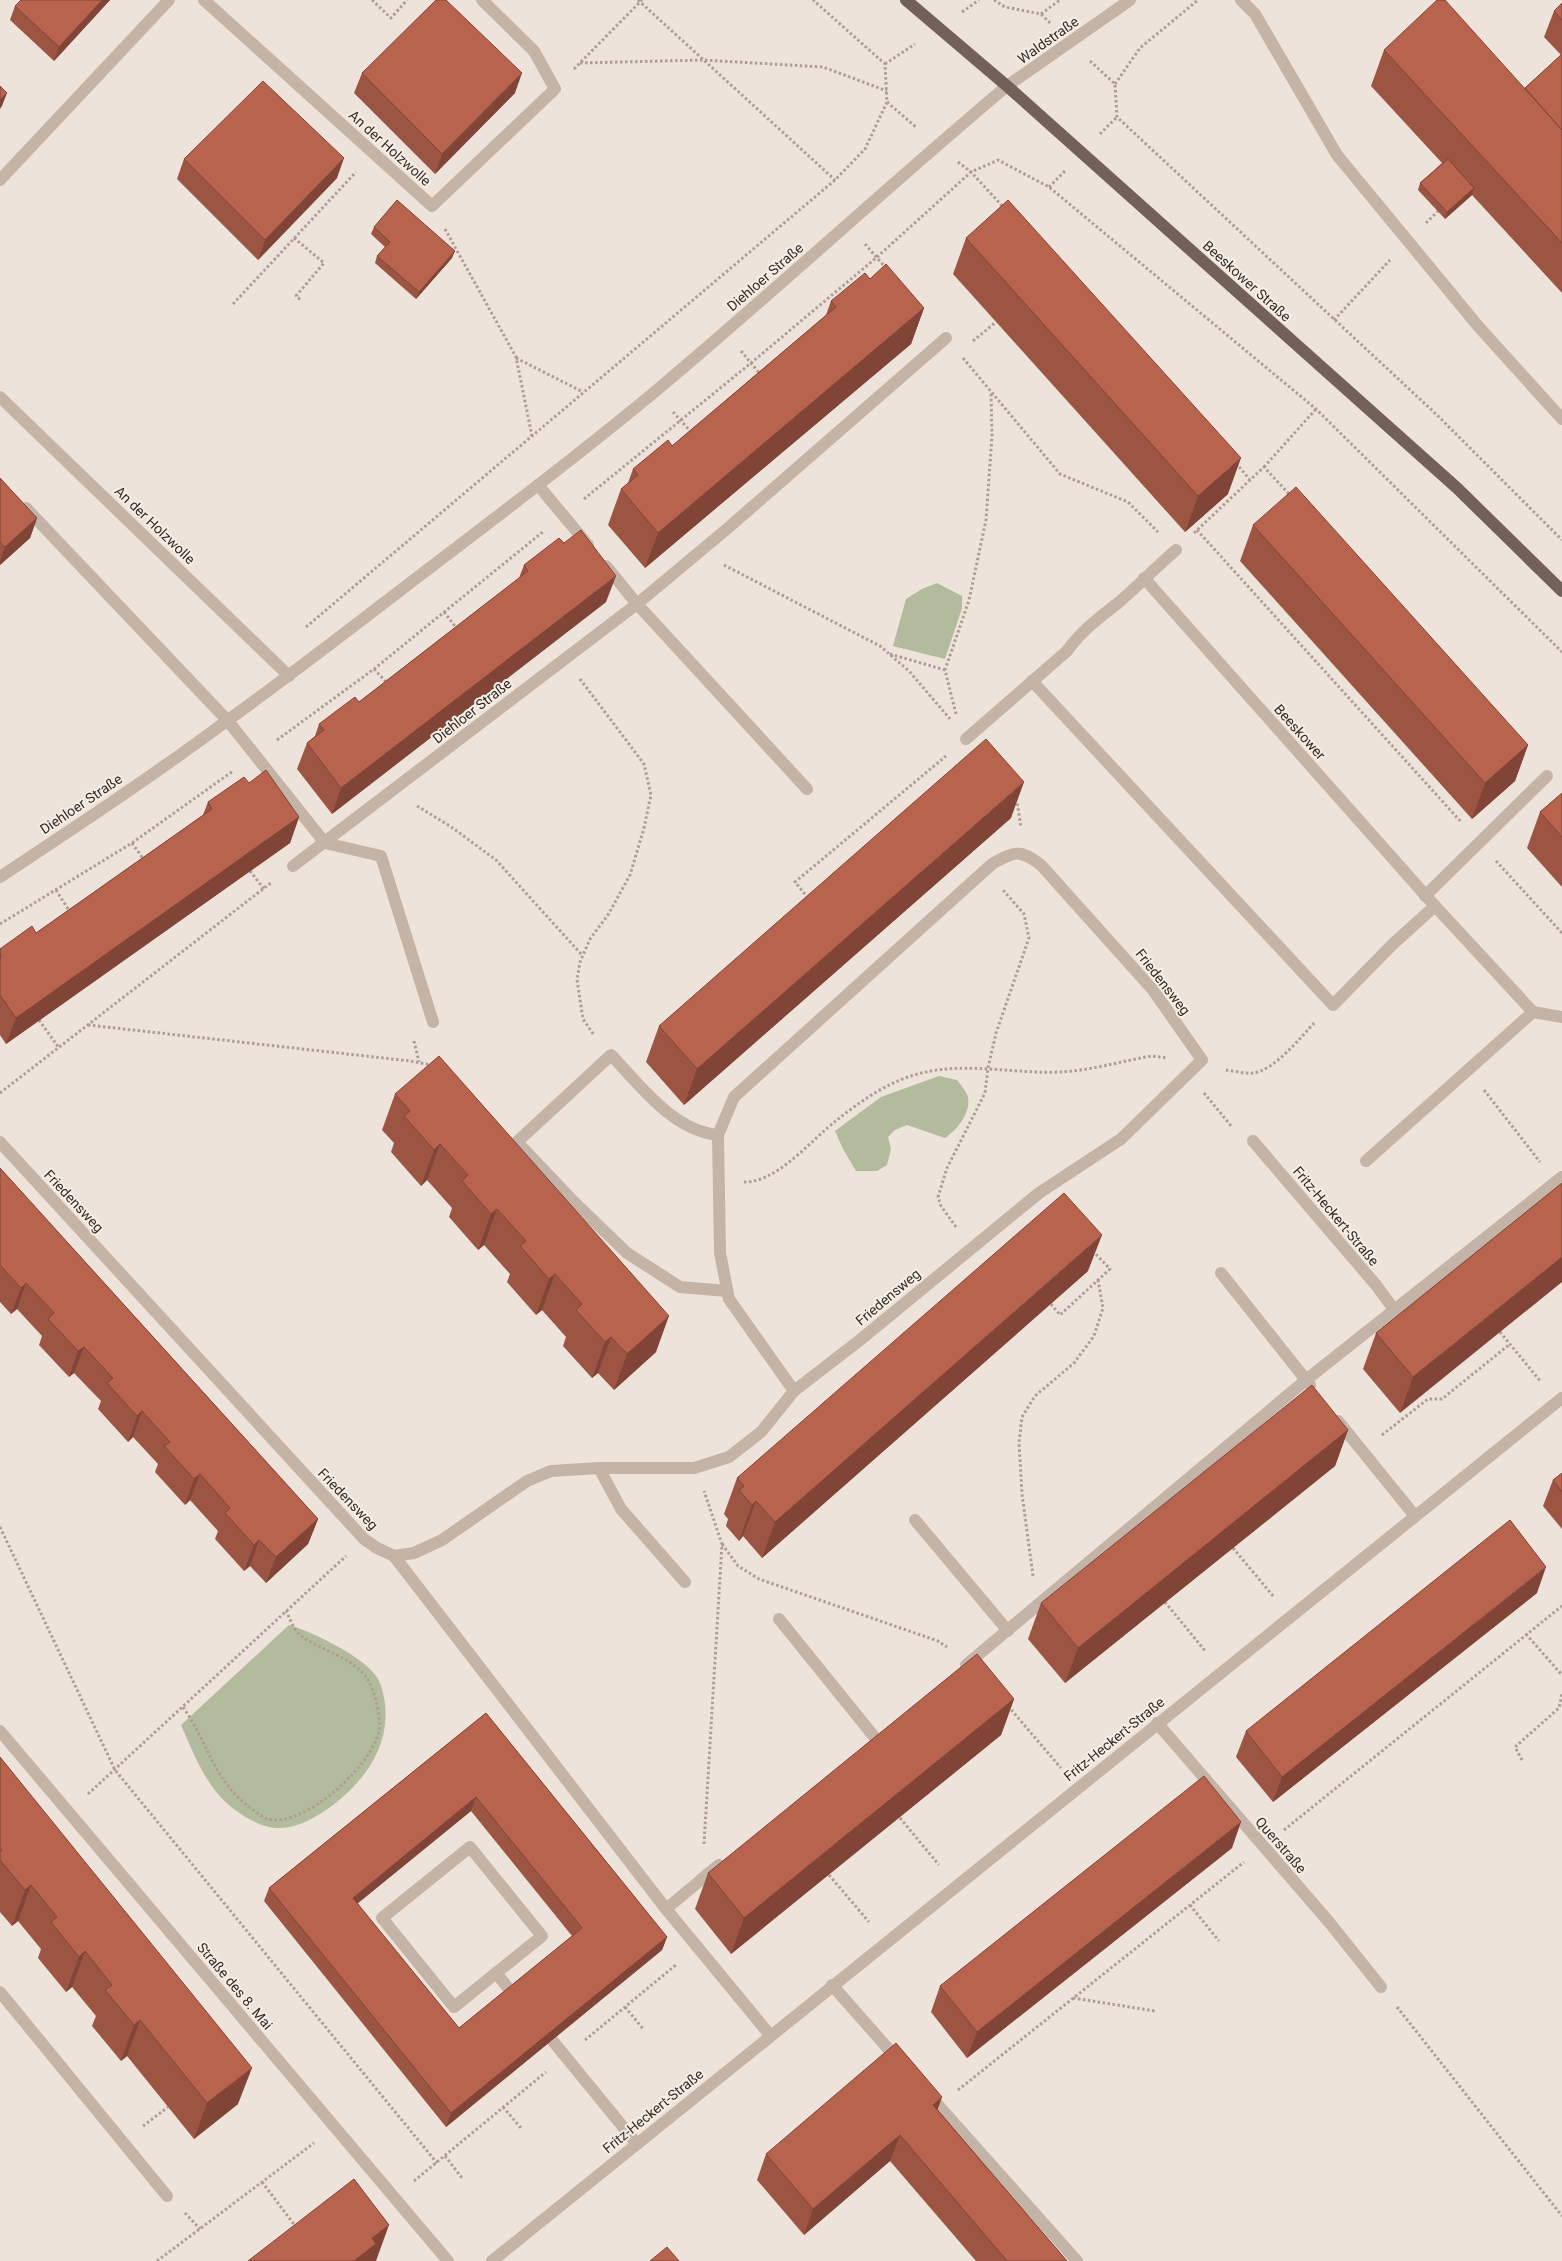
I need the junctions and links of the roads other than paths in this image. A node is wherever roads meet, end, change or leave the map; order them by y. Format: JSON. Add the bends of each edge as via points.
{"nodes":[{"id":1,"x":169,"y":0,"type":"edge"},
{"id":2,"x":204,"y":0,"type":"edge"},
{"id":3,"x":482,"y":0,"type":"edge"},
{"id":4,"x":906,"y":0,"type":"edge"},
{"id":5,"x":1130,"y":0,"type":"edge"},
{"id":6,"x":1242,"y":0,"type":"edge"},
{"id":7,"x":1007,"y":86,"type":"junction"},
{"id":8,"x":0,"y":180,"type":"edge"},
{"id":9,"x":946,"y":338,"type":"road end"},
{"id":10,"x":0,"y":397,"type":"edge"},
{"id":11,"x":1562,"y":418,"type":"edge"},
{"id":12,"x":538,"y":485,"type":"junction"},
{"id":13,"x":14,"y":496,"type":"edge"},
{"id":14,"x":1176,"y":550,"type":"road end"},
{"id":15,"x":1144,"y":578,"type":"junction"},
{"id":16,"x":1562,"y":591,"type":"edge"},
{"id":17,"x":637,"y":604,"type":"junction"},
{"id":18,"x":288,"y":676,"type":"junction"},
{"id":19,"x":1032,"y":681,"type":"junction"},
{"id":20,"x":228,"y":721,"type":"junction"},
{"id":21,"x":966,"y":739,"type":"road end"},
{"id":22,"x":1547,"y":776,"type":"dead end"},
{"id":23,"x":807,"y":789,"type":"dead end"},
{"id":24,"x":325,"y":843,"type":"junction"},
{"id":25,"x":293,"y":866,"type":"road end"},
{"id":26,"x":0,"y":877,"type":"edge"},
{"id":27,"x":1425,"y":896,"type":"junction"},
{"id":28,"x":1435,"y":906,"type":"junction"},
{"id":29,"x":1533,"y":1012,"type":"junction"},
{"id":30,"x":1562,"y":1017,"type":"edge"},
{"id":31,"x":433,"y":1022,"type":"dead end"},
{"id":32,"x":718,"y":1135,"type":"junction"},
{"id":33,"x":1253,"y":1141,"type":"road end"},
{"id":34,"x":0,"y":1142,"type":"edge"},
{"id":35,"x":1366,"y":1161,"type":"dead end"},
{"id":36,"x":1559,"y":1180,"type":"edge"},
{"id":37,"x":1221,"y":1273,"type":"dead end"},
{"id":38,"x":727,"y":1291,"type":"junction"},
{"id":39,"x":1395,"y":1311,"type":"junction"},
{"id":40,"x":1306,"y":1380,"type":"junction"},
{"id":41,"x":794,"y":1391,"type":"junction"},
{"id":42,"x":1318,"y":1396,"type":"edge"},
{"id":43,"x":1559,"y":1400,"type":"edge"},
{"id":44,"x":1330,"y":1412,"type":"edge"},
{"id":45,"x":599,"y":1468,"type":"junction"},
{"id":46,"x":1414,"y":1516,"type":"junction"},
{"id":47,"x":915,"y":1520,"type":"dead end"},
{"id":48,"x":394,"y":1556,"type":"junction"},
{"id":49,"x":685,"y":1582,"type":"dead end"},
{"id":50,"x":779,"y":1620,"type":"dead end"},
{"id":51,"x":1008,"y":1631,"type":"junction"},
{"id":52,"x":956,"y":1673,"type":"edge"},
{"id":53,"x":1157,"y":1723,"type":"junction"},
{"id":54,"x":889,"y":1728,"type":"edge"},
{"id":55,"x":0,"y":1731,"type":"edge"},
{"id":56,"x":727,"y":1858,"type":"edge"},
{"id":57,"x":666,"y":1909,"type":"junction"},
{"id":58,"x":496,"y":1973,"type":"junction"},
{"id":59,"x":832,"y":1985,"type":"junction"},
{"id":60,"x":1381,"y":1987,"type":"road end"},
{"id":61,"x":0,"y":1992,"type":"edge"},
{"id":62,"x":513,"y":1994,"type":"edge"},
{"id":63,"x":770,"y":2035,"type":"junction"},
{"id":64,"x":552,"y":2040,"type":"edge"},
{"id":65,"x":907,"y":2070,"type":"edge"},
{"id":66,"x":920,"y":2084,"type":"edge"},
{"id":67,"x":637,"y":2144,"type":"junction"},
{"id":68,"x":168,"y":2196,"type":"dead end"},
{"id":69,"x":448,"y":2261,"type":"edge"},
{"id":70,"x":492,"y":2261,"type":"edge"},
{"id":71,"x":1077,"y":2261,"type":"edge"}],
"edges":[{"from":1,"to":8,"type":"street"},
{"from":2,"to":3,"type":"street","name":"An der Holzwolle","via":[[432,206],[554,89],[534,51]]},
{"from":4,"to":7,"type":"main road","name":"Beeskower Straße"},
{"from":5,"to":7,"type":"street","name":"Waldstraße"},
{"from":6,"to":11,"type":"street","via":[[1255,14],[1337,155],[1478,326]]},
{"from":7,"to":12,"type":"street","name":"Diehloer Straße","via":[[725,332]]},
{"from":7,"to":16,"type":"main road","name":"Beeskower Straße","via":[[1457,488]]},
{"from":9,"to":17,"type":"street","name":"Diehloer Straße"},
{"from":10,"to":18,"type":"street","name":"An der Holzwolle"},
{"from":12,"to":17,"type":"street"},
{"from":12,"to":18,"type":"street","name":"Diehloer Straße"},
{"from":13,"to":20,"type":"street"},
{"from":14,"to":15,"type":"street"},
{"from":15,"to":19,"type":"street","via":[[1076,637],[1067,650]]},
{"from":15,"to":27,"type":"street","name":"Beeskower"},
{"from":17,"to":23,"type":"street"},
{"from":17,"to":24,"type":"street","name":"Diehloer Straße"},
{"from":18,"to":20,"type":"street","name":"Diehloer Straße"},
{"from":19,"to":21,"type":"street"},
{"from":19,"to":28,"type":"street","via":[[1333,1006]]},
{"from":20,"to":24,"type":"street"},
{"from":20,"to":26,"type":"street","name":"Diehloer Straße"},
{"from":22,"to":27,"type":"street"},
{"from":24,"to":25,"type":"street","name":"Diehloer Straße"},
{"from":24,"to":31,"type":"street","via":[[380,856]]},
{"from":27,"to":28,"type":"street","name":"Beeskower"},
{"from":28,"to":29,"type":"street"},
{"from":29,"to":30,"type":"street"},
{"from":29,"to":35,"type":"street"},
{"from":32,"to":38,"type":"street","via":[[720,1252]]},
{"from":32,"to":38,"type":"street","via":[[701,1133],[663,1110],[611,1055],[514,1139],[627,1253],[680,1287]]},
{"from":32,"to":41,"type":"street","name":"Friedensweg","via":[[734,1097],[985,870],[1009,854],[1026,854],[1041,865],[1153,990],[1202,1060],[1121,1139],[1040,1192]]},
{"from":33,"to":39,"type":"street","name":"Fritz-Heckert-Straße"},
{"from":34,"to":48,"type":"street","name":"Friedensweg","via":[[364,1539]]},
{"from":36,"to":39,"type":"street"},
{"from":37,"to":40,"type":"street"},
{"from":38,"to":41,"type":"street","via":[[729,1300]]},
{"from":39,"to":40,"type":"street"},
{"from":40,"to":42,"type":"street"},
{"from":40,"to":51,"type":"street"},
{"from":41,"to":45,"type":"street","name":"Friedensweg","via":[[761,1432],[729,1457],[694,1468]]},
{"from":43,"to":46,"type":"street","name":"Fritz-Heckert-Straße"},
{"from":44,"to":46,"type":"street"},
{"from":45,"to":48,"type":"street","name":"Friedensweg","via":[[551,1471],[527,1481],[442,1540],[414,1553]]},
{"from":45,"to":49,"type":"street","via":[[621,1509]]},
{"from":46,"to":53,"type":"street","name":"Fritz-Heckert-Straße"},
{"from":47,"to":51,"type":"street"},
{"from":48,"to":57,"type":"street"},
{"from":50,"to":54,"type":"street","via":[[872,1742]]},
{"from":51,"to":52,"type":"street"},
{"from":53,"to":59,"type":"street","name":"Fritz-Heckert-Straße"},
{"from":53,"to":60,"type":"street","name":"Querstraße"},
{"from":55,"to":69,"type":"street","name":"Straße des 8. Mai"},
{"from":56,"to":57,"type":"street"},
{"from":57,"to":63,"type":"street"},
{"from":58,"to":58,"type":"street","via":[[454,2007],[382,1918],[470,1847],[542,1936]]},
{"from":58,"to":62,"type":"street"},
{"from":59,"to":63,"type":"street","name":"Fritz-Heckert-Straße"},
{"from":59,"to":65,"type":"street"},
{"from":61,"to":68,"type":"street"},
{"from":63,"to":67,"type":"street","name":"Fritz-Heckert-Straße"},
{"from":64,"to":67,"type":"street"},
{"from":66,"to":71,"type":"street"},
{"from":67,"to":70,"type":"street","name":"Fritz-Heckert-Straße"}]}
